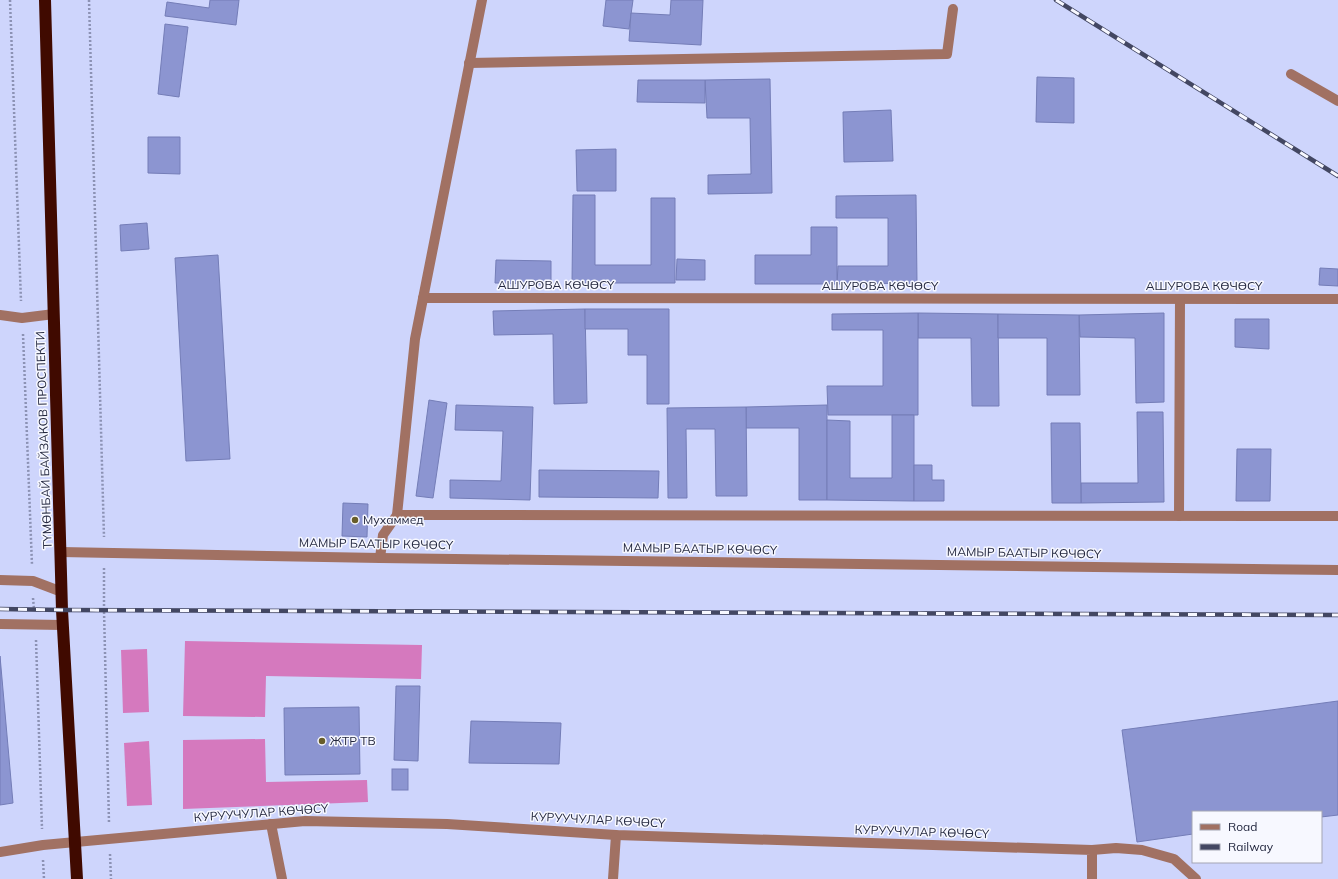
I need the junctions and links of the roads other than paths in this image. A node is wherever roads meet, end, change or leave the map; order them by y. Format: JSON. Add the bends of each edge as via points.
{"nodes":[{"id":1,"x":45,"y":0,"type":"edge"},
{"id":2,"x":482,"y":0,"type":"edge"},
{"id":3,"x":953,"y":8,"type":"dead end"},
{"id":4,"x":469,"y":63,"type":"junction"},
{"id":5,"x":1291,"y":74,"type":"dead end"},
{"id":6,"x":1338,"y":101,"type":"edge"},
{"id":7,"x":423,"y":298,"type":"junction"},
{"id":8,"x":1180,"y":299,"type":"junction"},
{"id":9,"x":1338,"y":299,"type":"edge"},
{"id":10,"x":54,"y":314,"type":"junction"},
{"id":11,"x":0,"y":315,"type":"edge"},
{"id":12,"x":397,"y":515,"type":"junction"},
{"id":13,"x":1179,"y":516,"type":"junction"},
{"id":14,"x":1338,"y":516,"type":"edge"},
{"id":15,"x":61,"y":552,"type":"junction"},
{"id":16,"x":380,"y":558,"type":"junction"},
{"id":17,"x":1338,"y":570,"type":"edge"},
{"id":18,"x":0,"y":580,"type":"edge"},
{"id":19,"x":62,"y":592,"type":"junction"},
{"id":20,"x":0,"y":624,"type":"edge"},
{"id":21,"x":63,"y":625,"type":"junction"},
{"id":22,"x":271,"y":824,"type":"junction"},
{"id":23,"x":616,"y":835,"type":"junction"},
{"id":24,"x":75,"y":842,"type":"junction"},
{"id":25,"x":1092,"y":850,"type":"junction"},
{"id":26,"x":0,"y":852,"type":"edge"},
{"id":27,"x":77,"y":879,"type":"edge"},
{"id":28,"x":282,"y":879,"type":"edge"},
{"id":29,"x":613,"y":879,"type":"edge"},
{"id":30,"x":1092,"y":879,"type":"edge"},
{"id":31,"x":1196,"y":879,"type":"edge"}],
"edges":[{"from":1,"to":10,"type":"highway","name":"ТҮМӨНБАЙ БАЙЗАКОВ ПРОСПЕКТИ"},
{"from":2,"to":4,"type":"street"},
{"from":3,"to":4,"type":"street","via":[[947,54]]},
{"from":4,"to":7,"type":"street"},
{"from":5,"to":6,"type":"street"},
{"from":7,"to":8,"type":"street","name":"АШУРОВА КӨЧӨСҮ"},
{"from":7,"to":12,"type":"street","via":[[415,339]]},
{"from":8,"to":9,"type":"street","name":"АШУРОВА КӨЧӨСҮ"},
{"from":8,"to":13,"type":"street"},
{"from":10,"to":11,"type":"street","via":[[22,318]]},
{"from":10,"to":15,"type":"highway","name":"ТҮМӨНБАЙ БАЙЗАКОВ ПРОСПЕКТИ"},
{"from":12,"to":13,"type":"street"},
{"from":12,"to":16,"type":"street","via":[[383,535]]},
{"from":13,"to":14,"type":"street"},
{"from":15,"to":16,"type":"street","name":"МАМЫР БААТЫР КӨЧӨСҮ"},
{"from":15,"to":19,"type":"highway","name":"ТҮМӨНБАЙ БАЙЗАКОВ ПРОСПЕКТИ"},
{"from":16,"to":17,"type":"street","name":"МАМЫР БААТЫР КӨЧӨСҮ"},
{"from":18,"to":19,"type":"street","via":[[33,581]]},
{"from":19,"to":21,"type":"highway","name":"ТҮМӨНБАЙ БАЙЗАКОВ ПРОСПЕКТИ"},
{"from":20,"to":21,"type":"street"},
{"from":21,"to":24,"type":"highway","name":"ТҮМӨНБАЙ БАЙЗАКОВ ПРОСПЕКТИ"},
{"from":22,"to":23,"type":"street","name":"КУРУУЧУЛАР КӨЧӨСҮ","via":[[305,821],[447,824]]},
{"from":22,"to":24,"type":"street","name":"КУРУУЧУЛАР КӨЧӨСҮ"},
{"from":22,"to":28,"type":"street"},
{"from":23,"to":25,"type":"street","name":"КУРУУЧУЛАР КӨЧӨСҮ"},
{"from":23,"to":29,"type":"street"},
{"from":24,"to":26,"type":"street","name":"КУРУУЧУЛАР КӨЧӨСҮ"},
{"from":24,"to":27,"type":"highway","name":"ТҮМӨНБАЙ БАЙЗАКОВ ПРОСПЕКТИ"},
{"from":25,"to":30,"type":"street"},
{"from":25,"to":31,"type":"street","name":"КУРУУЧУЛАР КӨЧӨСҮ","via":[[1142,850],[1174,859]]}]}
